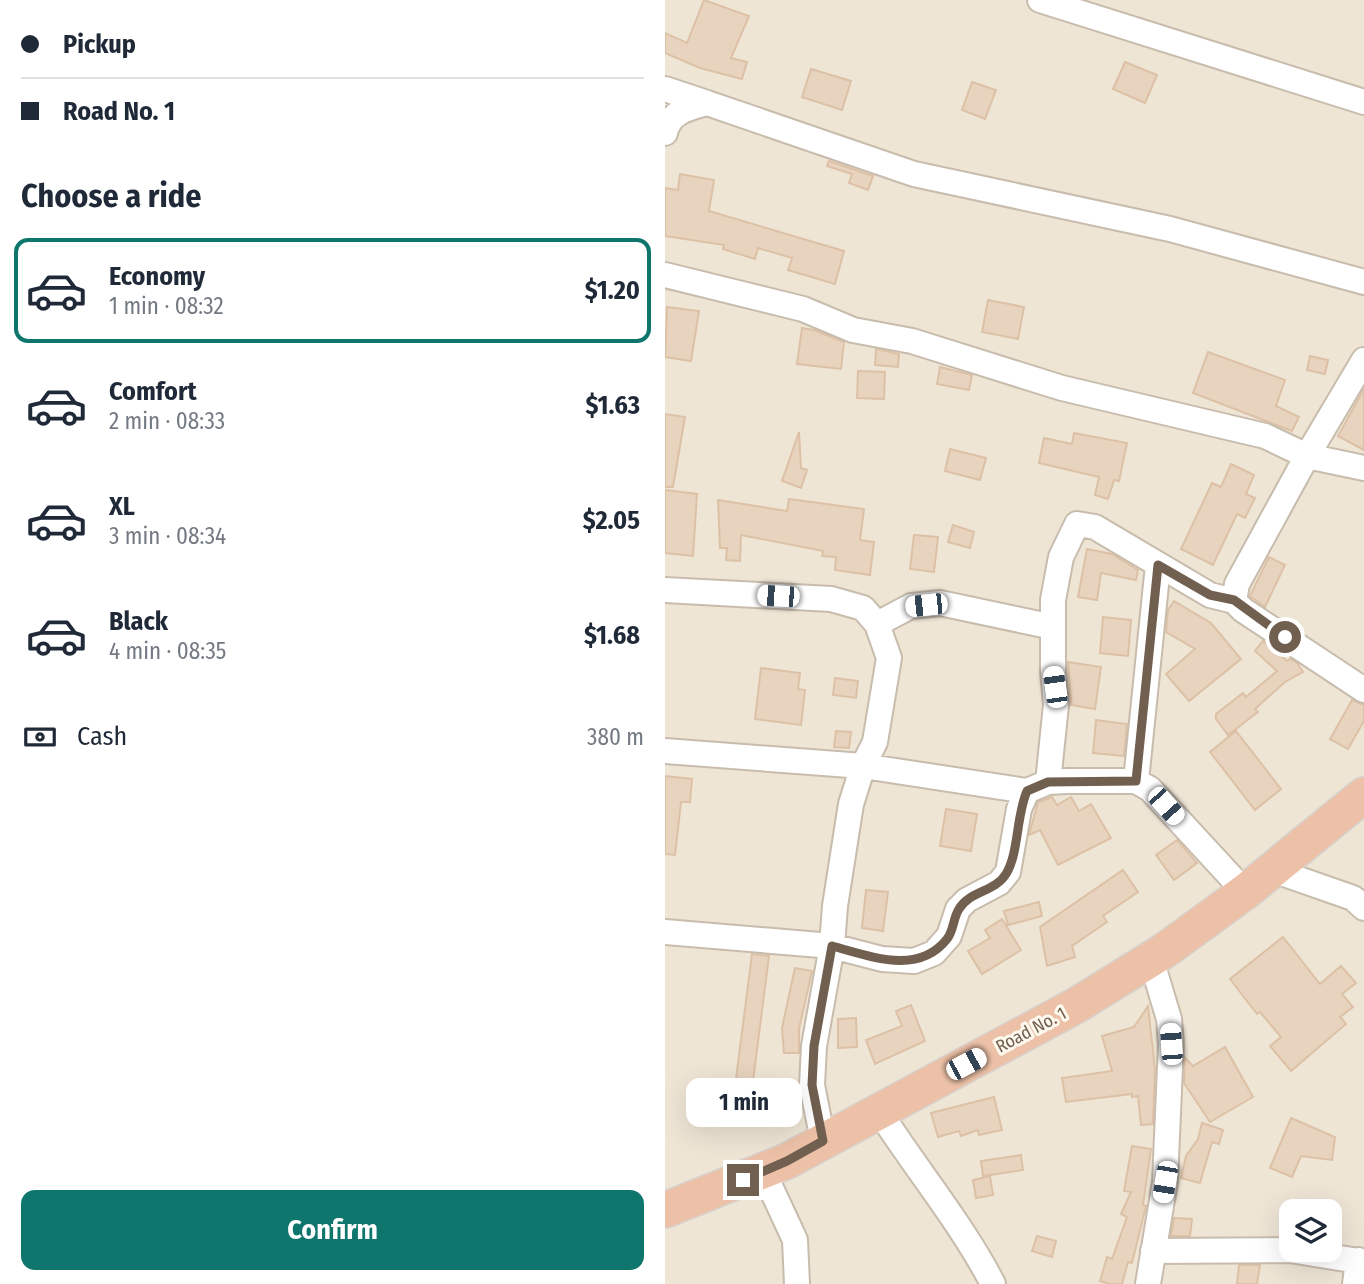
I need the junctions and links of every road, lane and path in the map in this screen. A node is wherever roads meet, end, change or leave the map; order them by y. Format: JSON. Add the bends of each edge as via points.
{"nodes":[{"id":1,"x":1040,"y":0,"type":"edge"},
{"id":2,"x":665,"y":89,"type":"edge"},
{"id":3,"x":1364,"y":102,"type":"edge"},
{"id":4,"x":707,"y":103,"type":"junction"},
{"id":5,"x":665,"y":133,"type":"edge"},
{"id":6,"x":665,"y":275,"type":"edge"},
{"id":7,"x":1364,"y":282,"type":"edge"},
{"id":8,"x":1364,"y":360,"type":"edge"},
{"id":9,"x":1307,"y":456,"type":"junction"},
{"id":10,"x":1364,"y":468,"type":"edge"},
{"id":11,"x":1158,"y":565,"type":"junction"},
{"id":12,"x":665,"y":590,"type":"edge"},
{"id":13,"x":1234,"y":600,"type":"junction"},
{"id":14,"x":877,"y":624,"type":"junction"},
{"id":15,"x":1053,"y":627,"type":"junction"},
{"id":16,"x":1364,"y":691,"type":"edge"},
{"id":17,"x":665,"y":751,"type":"edge"},
{"id":18,"x":863,"y":766,"type":"junction"},
{"id":19,"x":1136,"y":781,"type":"junction"},
{"id":20,"x":1037,"y":786,"type":"junction"},
{"id":21,"x":1364,"y":795,"type":"edge"},
{"id":22,"x":1273,"y":870,"type":"junction"},
{"id":23,"x":1245,"y":892,"type":"junction"},
{"id":24,"x":1364,"y":908,"type":"edge"},
{"id":25,"x":665,"y":932,"type":"edge"},
{"id":26,"x":832,"y":946,"type":"junction"},
{"id":27,"x":1151,"y":959,"type":"junction"},
{"id":28,"x":879,"y":1111,"type":"junction"},
{"id":29,"x":823,"y":1141,"type":"junction"},
{"id":30,"x":763,"y":1171,"type":"junction"},
{"id":31,"x":665,"y":1210,"type":"edge"},
{"id":32,"x":1153,"y":1251,"type":"junction"},
{"id":33,"x":1359,"y":1269,"type":"edge"},
{"id":34,"x":797,"y":1284,"type":"edge"},
{"id":35,"x":993,"y":1284,"type":"edge"},
{"id":36,"x":1147,"y":1284,"type":"edge"}],
"edges":[{"from":1,"to":3,"type":"street"},
{"from":2,"to":4,"type":"street"},
{"from":4,"to":5,"type":"street","via":[[679,112]]},
{"from":4,"to":7,"type":"street","via":[[914,174],[1170,229]]},
{"from":6,"to":9,"type":"street","via":[[803,309],[853,330],[912,341],[1062,388],[1265,436]]},
{"from":8,"to":9,"type":"street"},
{"from":9,"to":10,"type":"street"},
{"from":9,"to":13,"type":"street","via":[[1237,584]]},
{"from":11,"to":13,"type":"street","via":[[1210,595]]},
{"from":11,"to":15,"type":"street","via":[[1095,527],[1077,524],[1061,557]]},
{"from":11,"to":19,"type":"street"},
{"from":12,"to":14,"type":"street","via":[[831,599],[863,608]]},
{"from":13,"to":16,"type":"street"},
{"from":14,"to":15,"type":"street","via":[[911,606],[940,603]]},
{"from":14,"to":18,"type":"street","via":[[889,658],[875,742]]},
{"from":15,"to":20,"type":"street","via":[[1056,705]]},
{"from":17,"to":18,"type":"street"},
{"from":18,"to":20,"type":"street"},
{"from":18,"to":26,"type":"street","via":[[842,851]]},
{"from":19,"to":20,"type":"street"},
{"from":19,"to":23,"type":"street","via":[[1150,789]]},
{"from":20,"to":26,"type":"street","via":[[1019,809],[1008,872],[958,909],[950,936],[934,953],[913,961],[882,959]]},
{"from":21,"to":22,"type":"highway","name":"Road No. 1"},
{"from":22,"to":23,"type":"highway","name":"Road No. 1"},
{"from":22,"to":24,"type":"street","via":[[1353,898]]},
{"from":23,"to":27,"type":"highway","name":"Road No. 1"},
{"from":25,"to":26,"type":"street"},
{"from":26,"to":29,"type":"street","via":[[814,1046],[812,1085]]},
{"from":27,"to":28,"type":"highway","name":"Road No. 1","via":[[1077,1005]]},
{"from":27,"to":32,"type":"street","via":[[1170,1019],[1171,1044],[1165,1182]]},
{"from":28,"to":29,"type":"highway","name":"Road No. 1"},
{"from":28,"to":35,"type":"street","via":[[973,1245]]},
{"from":29,"to":30,"type":"highway","name":"Road No. 1"},
{"from":30,"to":31,"type":"highway","name":"Road No. 1"},
{"from":30,"to":34,"type":"street","via":[[795,1240]]},
{"from":32,"to":33,"type":"street","via":[[1290,1250]]},
{"from":32,"to":36,"type":"street"}]}
